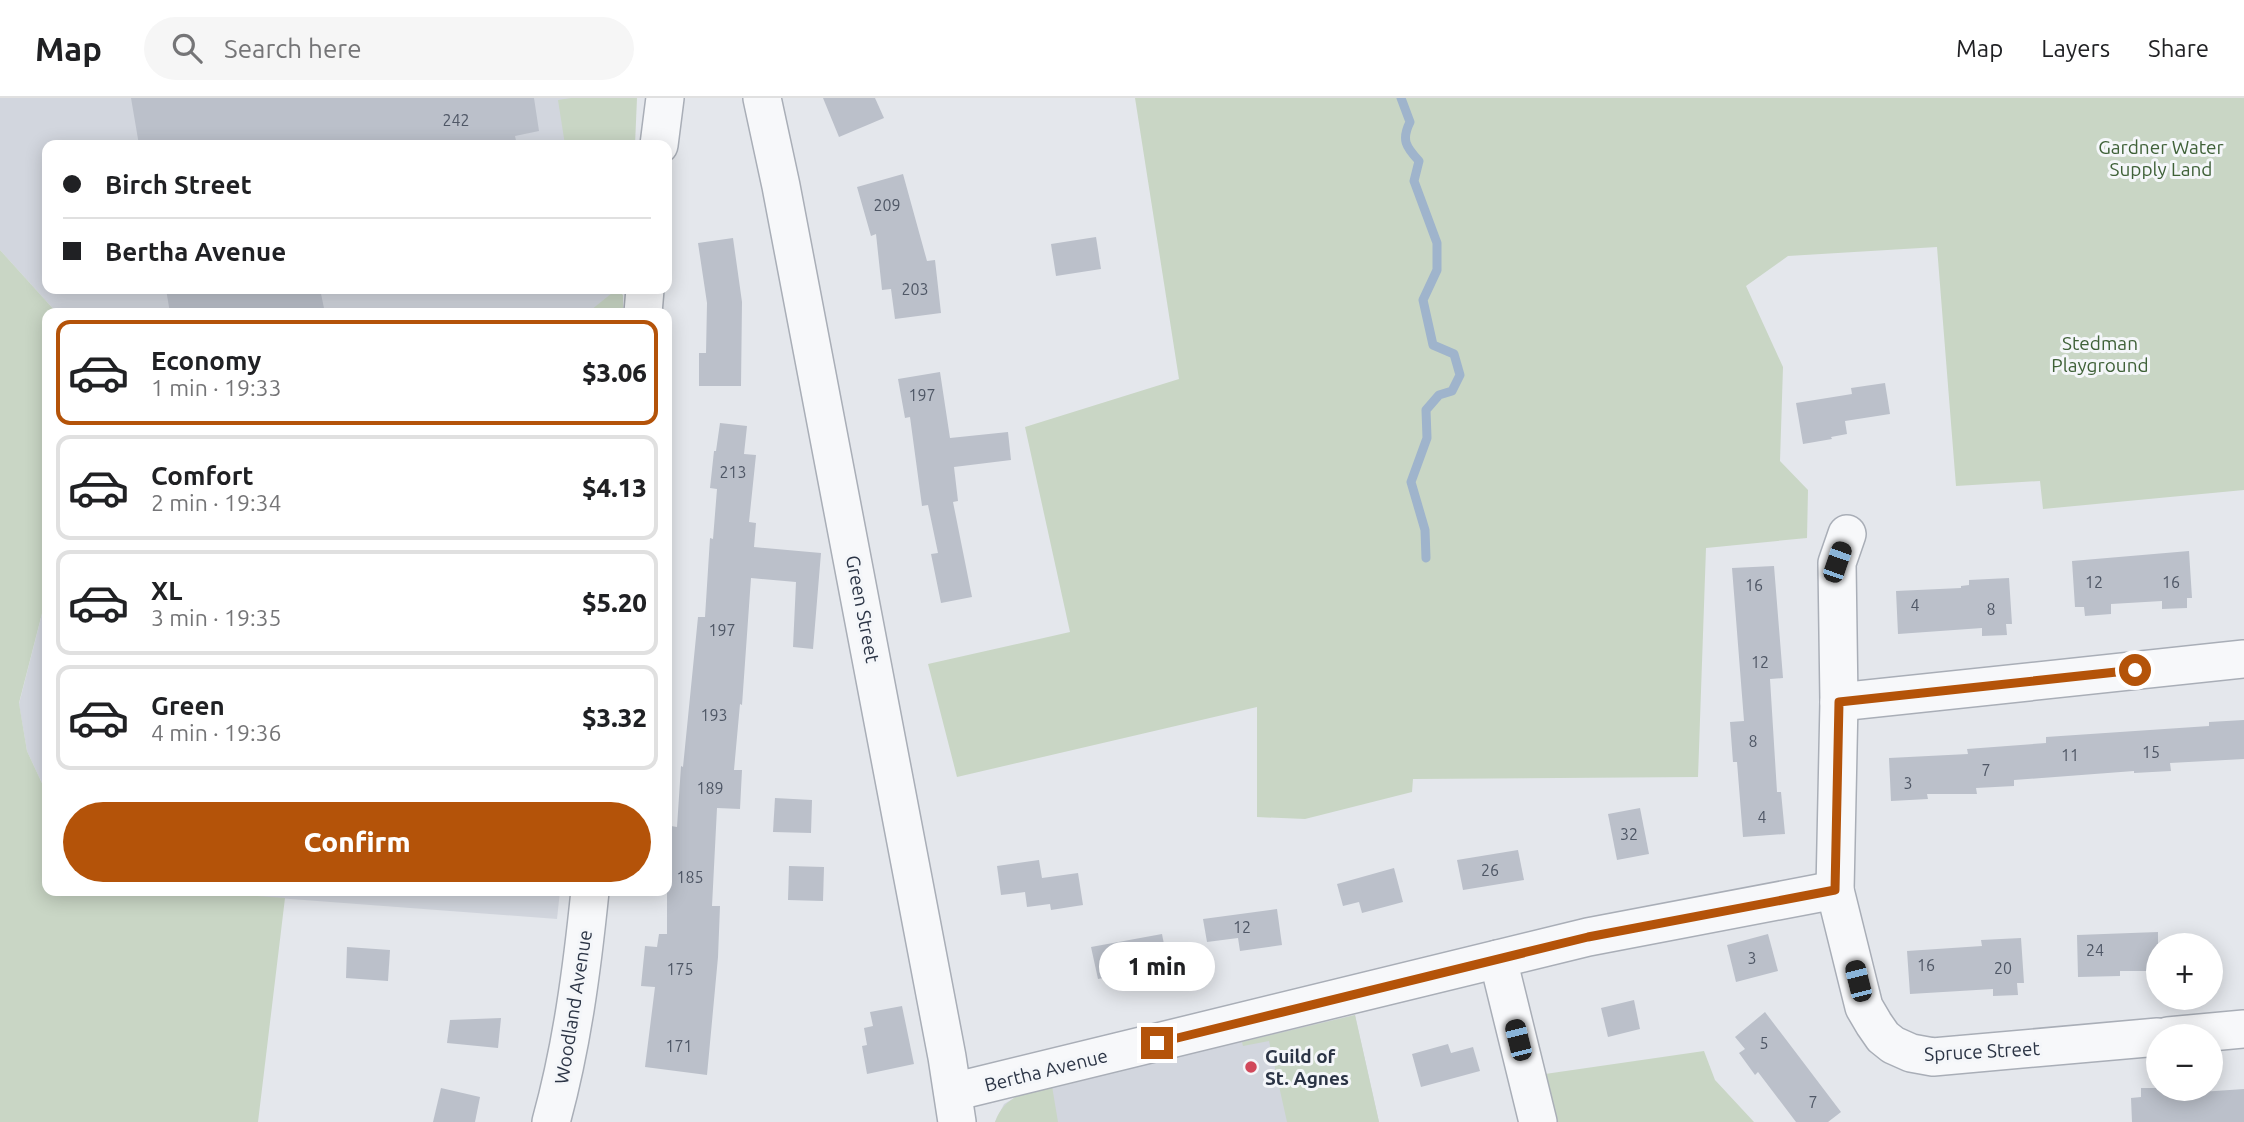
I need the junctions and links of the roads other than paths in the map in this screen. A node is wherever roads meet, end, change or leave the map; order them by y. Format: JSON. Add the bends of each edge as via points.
{"nodes":[{"id":1,"x":665,"y":98,"type":"edge"},
{"id":2,"x":762,"y":98,"type":"edge"},
{"id":3,"x":660,"y":140,"type":"edge"},
{"id":4,"x":1847,"y":534,"type":"dead end"},
{"id":5,"x":2244,"y":659,"type":"edge"},
{"id":6,"x":1839,"y":702,"type":"junction"},
{"id":7,"x":1835,"y":890,"type":"junction"},
{"id":8,"x":589,"y":896,"type":"edge"},
{"id":9,"x":1498,"y":959,"type":"junction"},
{"id":10,"x":2244,"y":1029,"type":"edge"},
{"id":11,"x":2223,"y":1031,"type":"edge"},
{"id":12,"x":2146,"y":1038,"type":"edge"},
{"id":13,"x":955,"y":1107,"type":"edge"},
{"id":14,"x":551,"y":1122,"type":"edge"},
{"id":15,"x":1538,"y":1122,"type":"edge"}],
"edges":[{"from":1,"to":3,"type":"street"},
{"from":2,"to":13,"type":"street","name":"Green Street"},
{"from":4,"to":6,"type":"street","name":"Spruce Street","via":[[1837,562]]},
{"from":5,"to":6,"type":"street"},
{"from":6,"to":7,"type":"street","name":"Spruce Street"},
{"from":7,"to":9,"type":"street","name":"Bertha Avenue","via":[[1588,937]]},
{"from":7,"to":12,"type":"street","name":"Spruce Street","via":[[1864,1007],[1883,1037],[1898,1048],[1925,1056],[1950,1056]]},
{"from":8,"to":14,"type":"street","name":"Woodland Avenue","via":[[565,1070]]},
{"from":9,"to":13,"type":"street","name":"Bertha Avenue"},
{"from":9,"to":15,"type":"street"},
{"from":10,"to":11,"type":"street"}]}
